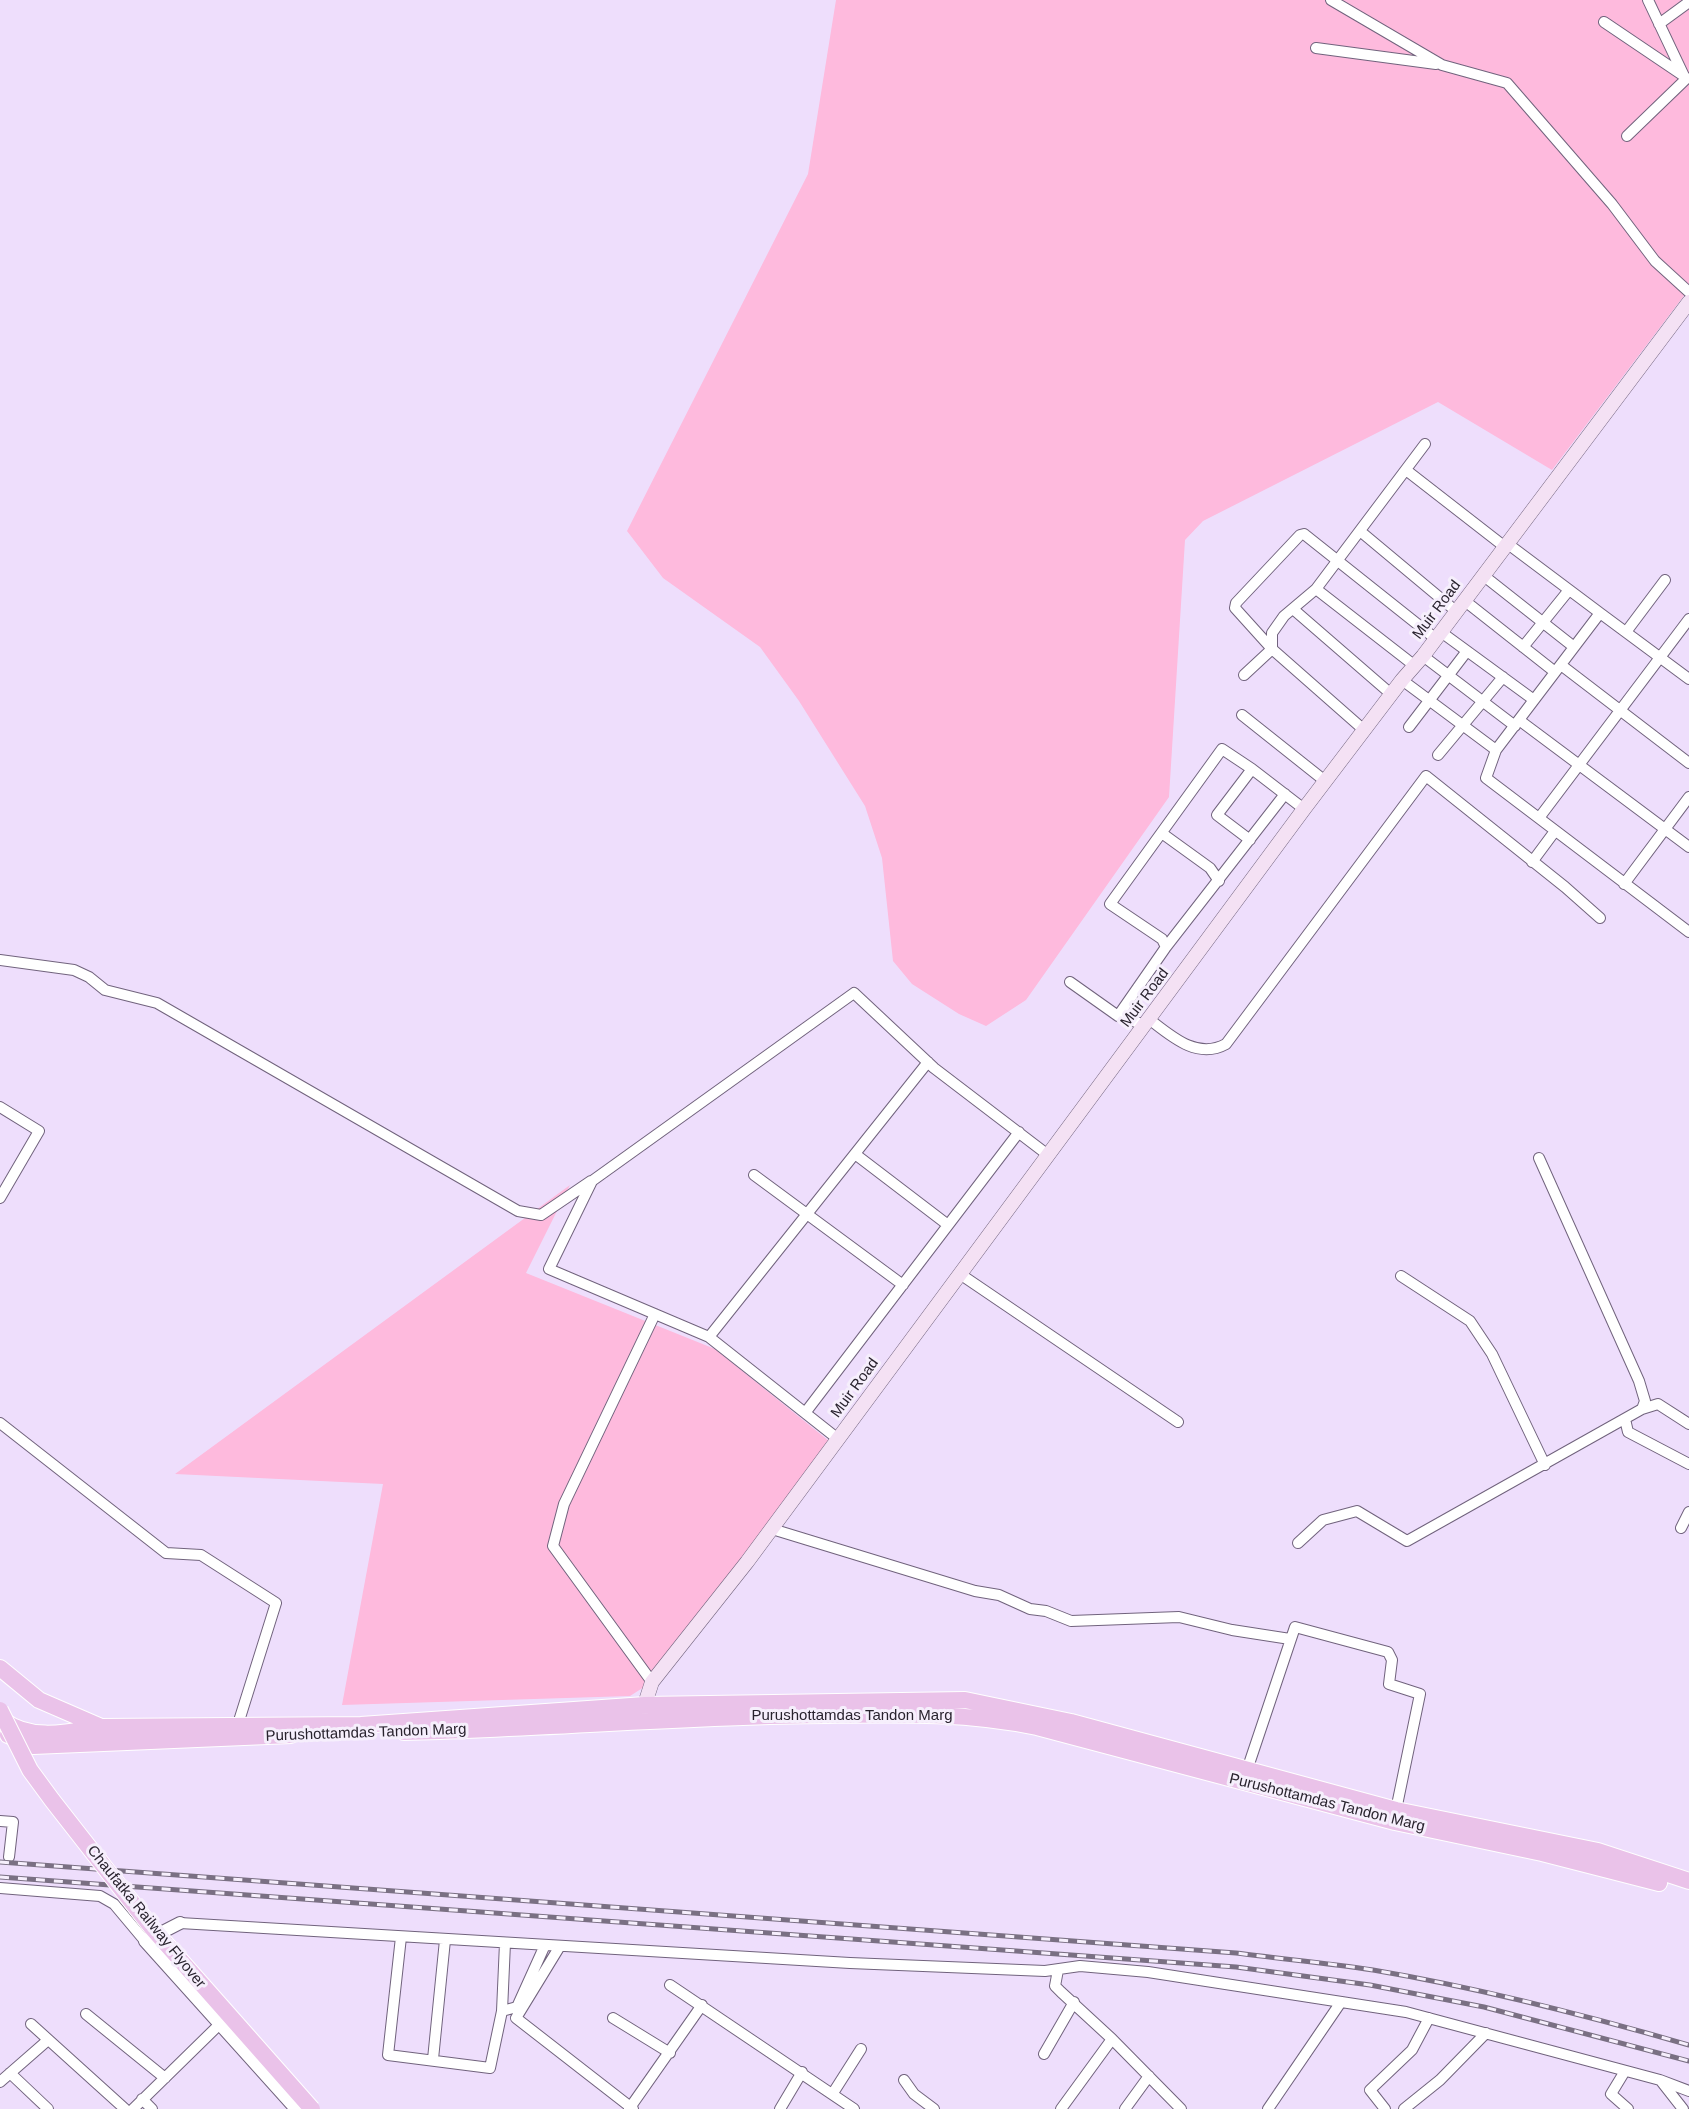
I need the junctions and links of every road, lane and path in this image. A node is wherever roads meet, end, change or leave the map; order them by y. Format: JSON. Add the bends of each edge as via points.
{"nodes":[{"id":1,"x":1331,"y":0,"type":"edge"},
{"id":2,"x":1648,"y":0,"type":"edge"},
{"id":3,"x":1689,"y":2,"type":"edge"},
{"id":4,"x":1604,"y":22,"type":"dead end"},
{"id":5,"x":1659,"y":24,"type":"junction"},
{"id":6,"x":1316,"y":48,"type":"dead end"},
{"id":7,"x":1442,"y":65,"type":"junction"},
{"id":8,"x":1687,"y":78,"type":"edge"},
{"id":9,"x":1627,"y":136,"type":"dead end"},
{"id":10,"x":1689,"y":292,"type":"edge"},
{"id":11,"x":1689,"y":302,"type":"edge"},
{"id":12,"x":1425,"y":444,"type":"dead end"},
{"id":13,"x":1406,"y":470,"type":"junction"},
{"id":14,"x":1360,"y":531,"type":"junction"},
{"id":15,"x":1507,"y":546,"type":"junction"},
{"id":16,"x":1338,"y":559,"type":"junction"},
{"id":17,"x":1484,"y":576,"type":"junction"},
{"id":18,"x":1665,"y":580,"type":"dead end"},
{"id":19,"x":1316,"y":589,"type":"junction"},
{"id":20,"x":1569,"y":590,"type":"junction"},
{"id":21,"x":1465,"y":601,"type":"junction"},
{"id":22,"x":1293,"y":609,"type":"junction"},
{"id":23,"x":1456,"y":612,"type":"junction"},
{"id":24,"x":1600,"y":613,"type":"junction"},
{"id":25,"x":1689,"y":619,"type":"edge"},
{"id":26,"x":1543,"y":623,"type":"junction"},
{"id":27,"x":1626,"y":632,"type":"junction"},
{"id":28,"x":1438,"y":636,"type":"junction"},
{"id":29,"x":1523,"y":647,"type":"junction"},
{"id":30,"x":1574,"y":647,"type":"junction"},
{"id":31,"x":1272,"y":649,"type":"junction"},
{"id":32,"x":1467,"y":651,"type":"junction"},
{"id":33,"x":1660,"y":658,"type":"junction"},
{"id":34,"x":1419,"y":661,"type":"junction"},
{"id":35,"x":1558,"y":668,"type":"junction"},
{"id":36,"x":1244,"y":675,"type":"dead end"},
{"id":37,"x":1448,"y":675,"type":"junction"},
{"id":38,"x":1503,"y":677,"type":"junction"},
{"id":39,"x":1689,"y":679,"type":"edge"},
{"id":40,"x":1402,"y":680,"type":"junction"},
{"id":41,"x":1391,"y":694,"type":"junction"},
{"id":42,"x":1430,"y":700,"type":"junction"},
{"id":43,"x":1534,"y":700,"type":"junction"},
{"id":44,"x":1483,"y":702,"type":"junction"},
{"id":45,"x":1620,"y":710,"type":"junction"},
{"id":46,"x":1242,"y":715,"type":"dead end"},
{"id":47,"x":1517,"y":723,"type":"junction"},
{"id":48,"x":1464,"y":726,"type":"junction"},
{"id":49,"x":1409,"y":727,"type":"dead end"},
{"id":50,"x":1364,"y":730,"type":"junction"},
{"id":51,"x":1496,"y":750,"type":"junction"},
{"id":52,"x":1438,"y":755,"type":"dead end"},
{"id":53,"x":1689,"y":763,"type":"edge"},
{"id":54,"x":1579,"y":765,"type":"junction"},
{"id":55,"x":1252,"y":769,"type":"junction"},
{"id":56,"x":1325,"y":782,"type":"junction"},
{"id":57,"x":1285,"y":794,"type":"junction"},
{"id":58,"x":1689,"y":796,"type":"edge"},
{"id":59,"x":1304,"y":809,"type":"junction"},
{"id":60,"x":1539,"y":818,"type":"junction"},
{"id":61,"x":1665,"y":829,"type":"junction"},
{"id":62,"x":1555,"y":831,"type":"junction"},
{"id":63,"x":1163,"y":834,"type":"junction"},
{"id":64,"x":1250,"y":840,"type":"junction"},
{"id":65,"x":1689,"y":847,"type":"edge"},
{"id":66,"x":1532,"y":862,"type":"junction"},
{"id":67,"x":1219,"y":880,"type":"junction"},
{"id":68,"x":1624,"y":884,"type":"junction"},
{"id":69,"x":1600,"y":918,"type":"dead end"},
{"id":70,"x":1689,"y":932,"type":"edge"},
{"id":71,"x":1166,"y":947,"type":"junction"},
{"id":72,"x":0,"y":960,"type":"edge"},
{"id":73,"x":1070,"y":982,"type":"dead end"},
{"id":74,"x":1118,"y":1016,"type":"junction"},
{"id":75,"x":1147,"y":1022,"type":"junction"},
{"id":76,"x":928,"y":1062,"type":"junction"},
{"id":77,"x":0,"y":1107,"type":"edge"},
{"id":78,"x":1019,"y":1132,"type":"junction"},
{"id":79,"x":855,"y":1154,"type":"junction"},
{"id":80,"x":1048,"y":1155,"type":"junction"},
{"id":81,"x":1539,"y":1158,"type":"dead end"},
{"id":82,"x":754,"y":1175,"type":"dead end"},
{"id":83,"x":592,"y":1181,"type":"junction"},
{"id":84,"x":0,"y":1198,"type":"edge"},
{"id":85,"x":807,"y":1214,"type":"junction"},
{"id":86,"x":948,"y":1225,"type":"junction"},
{"id":87,"x":960,"y":1274,"type":"junction"},
{"id":88,"x":1401,"y":1276,"type":"dead end"},
{"id":89,"x":903,"y":1285,"type":"junction"},
{"id":90,"x":656,"y":1314,"type":"junction"},
{"id":91,"x":709,"y":1337,"type":"junction"},
{"id":92,"x":1642,"y":1408,"type":"junction"},
{"id":93,"x":805,"y":1413,"type":"junction"},
{"id":94,"x":1625,"y":1419,"type":"junction"},
{"id":95,"x":1178,"y":1422,"type":"dead end"},
{"id":96,"x":0,"y":1423,"type":"edge"},
{"id":97,"x":1689,"y":1424,"type":"edge"},
{"id":98,"x":838,"y":1439,"type":"junction"},
{"id":99,"x":1689,"y":1464,"type":"edge"},
{"id":100,"x":1545,"y":1465,"type":"junction"},
{"id":101,"x":1689,"y":1512,"type":"edge"},
{"id":102,"x":1681,"y":1528,"type":"dead end"},
{"id":103,"x":771,"y":1529,"type":"junction"},
{"id":104,"x":1298,"y":1543,"type":"dead end"},
{"id":105,"x":1290,"y":1639,"type":"junction"},
{"id":106,"x":0,"y":1668,"type":"edge"},
{"id":107,"x":652,"y":1682,"type":"junction"},
{"id":108,"x":0,"y":1710,"type":"edge"},
{"id":109,"x":642,"y":1713,"type":"junction"},
{"id":110,"x":0,"y":1718,"type":"edge"},
{"id":111,"x":238,"y":1724,"type":"junction"},
{"id":112,"x":0,"y":1726,"type":"edge"},
{"id":113,"x":102,"y":1727,"type":"junction"},
{"id":114,"x":1247,"y":1770,"type":"junction"},
{"id":115,"x":1396,"y":1810,"type":"junction"},
{"id":116,"x":0,"y":1821,"type":"edge"},
{"id":117,"x":9,"y":1857,"type":"dead end"},
{"id":118,"x":1689,"y":1881,"type":"edge"},
{"id":119,"x":0,"y":1888,"type":"edge"},
{"id":120,"x":1689,"y":1891,"type":"edge"},
{"id":121,"x":180,"y":1923,"type":"joint"},
{"id":122,"x":165,"y":1933,"type":"junction"},
{"id":123,"x":402,"y":1937,"type":"junction"},
{"id":124,"x":445,"y":1940,"type":"junction"},
{"id":125,"x":145,"y":1941,"type":"junction"},
{"id":126,"x":505,"y":1943,"type":"junction"},
{"id":127,"x":545,"y":1946,"type":"junction"},
{"id":128,"x":560,"y":1946,"type":"junction"},
{"id":129,"x":1058,"y":1970,"type":"junction"},
{"id":130,"x":670,"y":1986,"type":"dead end"},
{"id":131,"x":1074,"y":2002,"type":"junction"},
{"id":132,"x":1341,"y":2002,"type":"junction"},
{"id":133,"x":702,"y":2005,"type":"junction"},
{"id":134,"x":232,"y":2011,"type":"junction"},
{"id":135,"x":502,"y":2011,"type":"junction"},
{"id":136,"x":87,"y":2014,"type":"dead end"},
{"id":137,"x":614,"y":2018,"type":"dead end"},
{"id":138,"x":1429,"y":2018,"type":"junction"},
{"id":139,"x":31,"y":2024,"type":"dead end"},
{"id":140,"x":219,"y":2025,"type":"junction"},
{"id":141,"x":1486,"y":2033,"type":"junction"},
{"id":142,"x":1112,"y":2039,"type":"junction"},
{"id":143,"x":48,"y":2040,"type":"junction"},
{"id":144,"x":861,"y":2049,"type":"dead end"},
{"id":145,"x":670,"y":2053,"type":"junction"},
{"id":146,"x":1044,"y":2054,"type":"dead end"},
{"id":147,"x":433,"y":2059,"type":"junction"},
{"id":148,"x":1625,"y":2071,"type":"junction"},
{"id":149,"x":802,"y":2072,"type":"junction"},
{"id":150,"x":1149,"y":2076,"type":"junction"},
{"id":151,"x":3,"y":2078,"type":"edge"},
{"id":152,"x":165,"y":2078,"type":"junction"},
{"id":153,"x":904,"y":2080,"type":"dead end"},
{"id":154,"x":1660,"y":2080,"type":"junction"},
{"id":155,"x":1689,"y":2091,"type":"edge"},
{"id":156,"x":833,"y":2093,"type":"junction"},
{"id":157,"x":142,"y":2100,"type":"junction"},
{"id":158,"x":631,"y":2108,"type":"edge"},
{"id":159,"x":48,"y":2109,"type":"edge"},
{"id":160,"x":126,"y":2109,"type":"edge"},
{"id":161,"x":133,"y":2109,"type":"edge"},
{"id":162,"x":152,"y":2109,"type":"edge"},
{"id":163,"x":296,"y":2109,"type":"edge"},
{"id":164,"x":312,"y":2109,"type":"edge"},
{"id":165,"x":321,"y":2109,"type":"edge"},
{"id":166,"x":780,"y":2109,"type":"edge"},
{"id":167,"x":854,"y":2109,"type":"edge"},
{"id":168,"x":934,"y":2109,"type":"edge"},
{"id":169,"x":1060,"y":2109,"type":"edge"},
{"id":170,"x":1125,"y":2109,"type":"edge"},
{"id":171,"x":1181,"y":2109,"type":"edge"},
{"id":172,"x":1268,"y":2109,"type":"edge"},
{"id":173,"x":1385,"y":2109,"type":"edge"},
{"id":174,"x":1404,"y":2109,"type":"edge"},
{"id":175,"x":1628,"y":2109,"type":"edge"},
{"id":176,"x":1683,"y":2109,"type":"edge"}],
"edges":[{"from":1,"to":7,"type":"street"},
{"from":2,"to":5,"type":"street"},
{"from":3,"to":5,"type":"street"},
{"from":4,"to":8,"type":"street"},
{"from":5,"to":8,"type":"street"},
{"from":6,"to":7,"type":"street"},
{"from":7,"to":10,"type":"street","via":[[1507,83],[1612,204],[1655,261]]},
{"from":8,"to":9,"type":"street"},
{"from":11,"to":15,"type":"main road","name":"Muir Road"},
{"from":12,"to":13,"type":"street"},
{"from":13,"to":14,"type":"street"},
{"from":13,"to":15,"type":"street"},
{"from":14,"to":16,"type":"street"},
{"from":14,"to":23,"type":"street"},
{"from":15,"to":17,"type":"main road","name":"Muir Road"},
{"from":15,"to":20,"type":"street"},
{"from":16,"to":19,"type":"street"},
{"from":16,"to":28,"type":"street"},
{"from":16,"to":31,"type":"street","via":[[1300,535],[1236,603],[1234,608]]},
{"from":17,"to":21,"type":"main road","name":"Muir Road"},
{"from":17,"to":26,"type":"street"},
{"from":18,"to":27,"type":"street"},
{"from":19,"to":22,"type":"street"},
{"from":19,"to":34,"type":"street"},
{"from":20,"to":24,"type":"street"},
{"from":20,"to":26,"type":"street"},
{"from":21,"to":23,"type":"main road","name":"Muir Road"},
{"from":21,"to":29,"type":"street"},
{"from":22,"to":31,"type":"street","via":[[1272,633]]},
{"from":22,"to":41,"type":"street"},
{"from":23,"to":28,"type":"main road","name":"Muir Road"},
{"from":24,"to":27,"type":"street"},
{"from":24,"to":30,"type":"street"},
{"from":25,"to":33,"type":"street"},
{"from":26,"to":29,"type":"street"},
{"from":26,"to":30,"type":"street"},
{"from":27,"to":33,"type":"street"},
{"from":28,"to":32,"type":"street"},
{"from":28,"to":34,"type":"main road","name":"Muir Road"},
{"from":29,"to":35,"type":"street"},
{"from":30,"to":35,"type":"street"},
{"from":31,"to":36,"type":"street"},
{"from":31,"to":50,"type":"street"},
{"from":32,"to":37,"type":"street"},
{"from":32,"to":38,"type":"street"},
{"from":33,"to":39,"type":"street"},
{"from":33,"to":45,"type":"street"},
{"from":34,"to":37,"type":"street"},
{"from":34,"to":40,"type":"main road","name":"Muir Road"},
{"from":35,"to":43,"type":"street"},
{"from":35,"to":45,"type":"street"},
{"from":37,"to":42,"type":"street"},
{"from":37,"to":44,"type":"street"},
{"from":38,"to":43,"type":"street"},
{"from":38,"to":44,"type":"street"},
{"from":40,"to":41,"type":"main road","name":"Muir Road"},
{"from":40,"to":42,"type":"street"},
{"from":41,"to":50,"type":"main road","name":"Muir Road"},
{"from":42,"to":48,"type":"street"},
{"from":42,"to":49,"type":"street"},
{"from":43,"to":47,"type":"street"},
{"from":44,"to":47,"type":"street"},
{"from":44,"to":48,"type":"street"},
{"from":45,"to":53,"type":"street"},
{"from":45,"to":54,"type":"street"},
{"from":46,"to":56,"type":"street"},
{"from":47,"to":51,"type":"street"},
{"from":47,"to":54,"type":"street"},
{"from":48,"to":51,"type":"street"},
{"from":48,"to":52,"type":"street"},
{"from":50,"to":56,"type":"main road","name":"Muir Road"},
{"from":51,"to":60,"type":"street","via":[[1486,778]]},
{"from":54,"to":60,"type":"street"},
{"from":54,"to":61,"type":"street"},
{"from":55,"to":57,"type":"street"},
{"from":55,"to":63,"type":"street","via":[[1222,749]]},
{"from":55,"to":64,"type":"street","via":[[1217,815]]},
{"from":56,"to":59,"type":"main road","name":"Muir Road"},
{"from":57,"to":59,"type":"street"},
{"from":57,"to":64,"type":"street"},
{"from":58,"to":61,"type":"street"},
{"from":59,"to":75,"type":"main road","name":"Muir Road"},
{"from":60,"to":62,"type":"street"},
{"from":61,"to":65,"type":"street"},
{"from":61,"to":68,"type":"street"},
{"from":62,"to":66,"type":"street"},
{"from":62,"to":68,"type":"street"},
{"from":63,"to":67,"type":"street","via":[[1210,868]]},
{"from":63,"to":71,"type":"street","via":[[1110,904],[1162,939]]},
{"from":64,"to":67,"type":"street"},
{"from":66,"to":69,"type":"street"},
{"from":66,"to":75,"type":"street","via":[[1426,776],[1226,1044],[1200,1049],[1182,1044]]},
{"from":67,"to":71,"type":"street"},
{"from":68,"to":70,"type":"street"},
{"from":71,"to":74,"type":"street"},
{"from":72,"to":83,"type":"street","via":[[74,970],[105,990],[157,1003],[518,1211],[541,1215]]},
{"from":73,"to":74,"type":"street"},
{"from":74,"to":75,"type":"street"},
{"from":75,"to":80,"type":"main road","name":"Muir Road"},
{"from":76,"to":78,"type":"street"},
{"from":76,"to":79,"type":"street"},
{"from":76,"to":83,"type":"street","via":[[854,993]]},
{"from":77,"to":84,"type":"street","via":[[39,1131]]},
{"from":78,"to":80,"type":"street"},
{"from":78,"to":86,"type":"street"},
{"from":79,"to":85,"type":"street"},
{"from":79,"to":86,"type":"street"},
{"from":80,"to":87,"type":"main road","name":"Muir Road"},
{"from":81,"to":92,"type":"street","via":[[1639,1381],[1645,1401]]},
{"from":82,"to":85,"type":"street"},
{"from":83,"to":90,"type":"street","via":[[549,1269]]},
{"from":85,"to":89,"type":"street"},
{"from":85,"to":91,"type":"street"},
{"from":86,"to":89,"type":"street"},
{"from":87,"to":95,"type":"street"},
{"from":87,"to":98,"type":"main road","name":"Muir Road"},
{"from":88,"to":100,"type":"street","via":[[1470,1321],[1492,1354]]},
{"from":89,"to":93,"type":"street"},
{"from":90,"to":91,"type":"street"},
{"from":90,"to":107,"type":"street","via":[[564,1504],[553,1546]]},
{"from":91,"to":93,"type":"street"},
{"from":92,"to":94,"type":"street"},
{"from":92,"to":97,"type":"street","via":[[1658,1404]]},
{"from":93,"to":98,"type":"street"},
{"from":94,"to":99,"type":"street","via":[[1628,1432]]},
{"from":94,"to":100,"type":"street"},
{"from":96,"to":111,"type":"street","via":[[166,1553],[201,1555],[276,1603]]},
{"from":98,"to":103,"type":"main road","name":"Muir Road"},
{"from":100,"to":104,"type":"street","via":[[1407,1541],[1357,1511],[1323,1520]]},
{"from":101,"to":102,"type":"street"},
{"from":103,"to":105,"type":"street","via":[[999,1595],[1071,1621],[1179,1617]]},
{"from":103,"to":107,"type":"main road","name":"Muir Road"},
{"from":105,"to":114,"type":"street"},
{"from":105,"to":115,"type":"street","via":[[1295,1627],[1388,1652],[1392,1660],[1389,1683],[1420,1694]]},
{"from":106,"to":113,"type":"main road","via":[[39,1700]]},
{"from":107,"to":109,"type":"main road","name":"Muir Road"},
{"from":108,"to":164,"type":"main road","name":"Chaufatka Railway Flyover","bridge":true,"via":[[30,1770],[58,1808],[152,1928]]},
{"from":109,"to":111,"type":"main road","via":[[360,1725]]},
{"from":109,"to":112,"type":"main road","name":"Purushottamdas Tandon Marg","via":[[442,1732],[33,1746],[11,1738]]},
{"from":109,"to":114,"type":"main road","via":[[965,1700],[1031,1712]]},
{"from":109,"to":120,"type":"main road","name":"Purushottamdas Tandon Marg","via":[[981,1716],[1037,1727],[1395,1822],[1542,1853]]},
{"from":110,"to":113,"type":"main road","via":[[25,1732]]},
{"from":111,"to":113,"type":"main road"},
{"from":114,"to":115,"type":"main road"},
{"from":115,"to":118,"type":"main road","via":[[1598,1851]]},
{"from":116,"to":117,"type":"street","via":[[13,1822]]},
{"from":119,"to":125,"type":"street","via":[[100,1896],[114,1904]]},
{"from":121,"to":122,"type":"street"},
{"from":121,"to":123,"type":"street"},
{"from":122,"to":125,"type":"street"},
{"from":122,"to":134,"type":"street"},
{"from":123,"to":124,"type":"street"},
{"from":123,"to":147,"type":"street","via":[[388,2055]]},
{"from":124,"to":126,"type":"street"},
{"from":124,"to":147,"type":"street"},
{"from":125,"to":140,"type":"street"},
{"from":126,"to":127,"type":"street"},
{"from":126,"to":135,"type":"street"},
{"from":127,"to":128,"type":"street"},
{"from":127,"to":135,"type":"street","via":[[517,2007]]},
{"from":128,"to":129,"type":"street","via":[[850,1963]]},
{"from":128,"to":158,"type":"street","via":[[516,2018]]},
{"from":129,"to":131,"type":"street","via":[[1055,1986]]},
{"from":129,"to":132,"type":"street","via":[[1080,1966],[1148,1972]]},
{"from":130,"to":133,"type":"street"},
{"from":131,"to":142,"type":"street"},
{"from":131,"to":146,"type":"street"},
{"from":132,"to":138,"type":"street"},
{"from":132,"to":172,"type":"street"},
{"from":133,"to":145,"type":"street"},
{"from":133,"to":149,"type":"street"},
{"from":134,"to":140,"type":"street"},
{"from":134,"to":165,"type":"street"},
{"from":135,"to":147,"type":"street","via":[[490,2068]]},
{"from":136,"to":152,"type":"street"},
{"from":137,"to":145,"type":"street"},
{"from":138,"to":141,"type":"street"},
{"from":138,"to":173,"type":"street","via":[[1412,2050],[1370,2090]]},
{"from":139,"to":143,"type":"street"},
{"from":140,"to":152,"type":"street"},
{"from":140,"to":163,"type":"street"},
{"from":141,"to":148,"type":"street"},
{"from":141,"to":174,"type":"street","via":[[1440,2080]]},
{"from":142,"to":150,"type":"street"},
{"from":142,"to":169,"type":"street"},
{"from":143,"to":151,"type":"street"},
{"from":143,"to":160,"type":"street"},
{"from":144,"to":156,"type":"street"},
{"from":145,"to":158,"type":"street"},
{"from":148,"to":154,"type":"street"},
{"from":148,"to":175,"type":"street","via":[[1611,2094]]},
{"from":149,"to":156,"type":"street"},
{"from":149,"to":166,"type":"street"},
{"from":150,"to":170,"type":"street"},
{"from":150,"to":171,"type":"street"},
{"from":151,"to":159,"type":"street"},
{"from":152,"to":157,"type":"street"},
{"from":153,"to":168,"type":"street","via":[[914,2094]]},
{"from":154,"to":155,"type":"street"},
{"from":154,"to":176,"type":"street"},
{"from":156,"to":167,"type":"street"},
{"from":157,"to":161,"type":"street"},
{"from":157,"to":162,"type":"street"}]}
